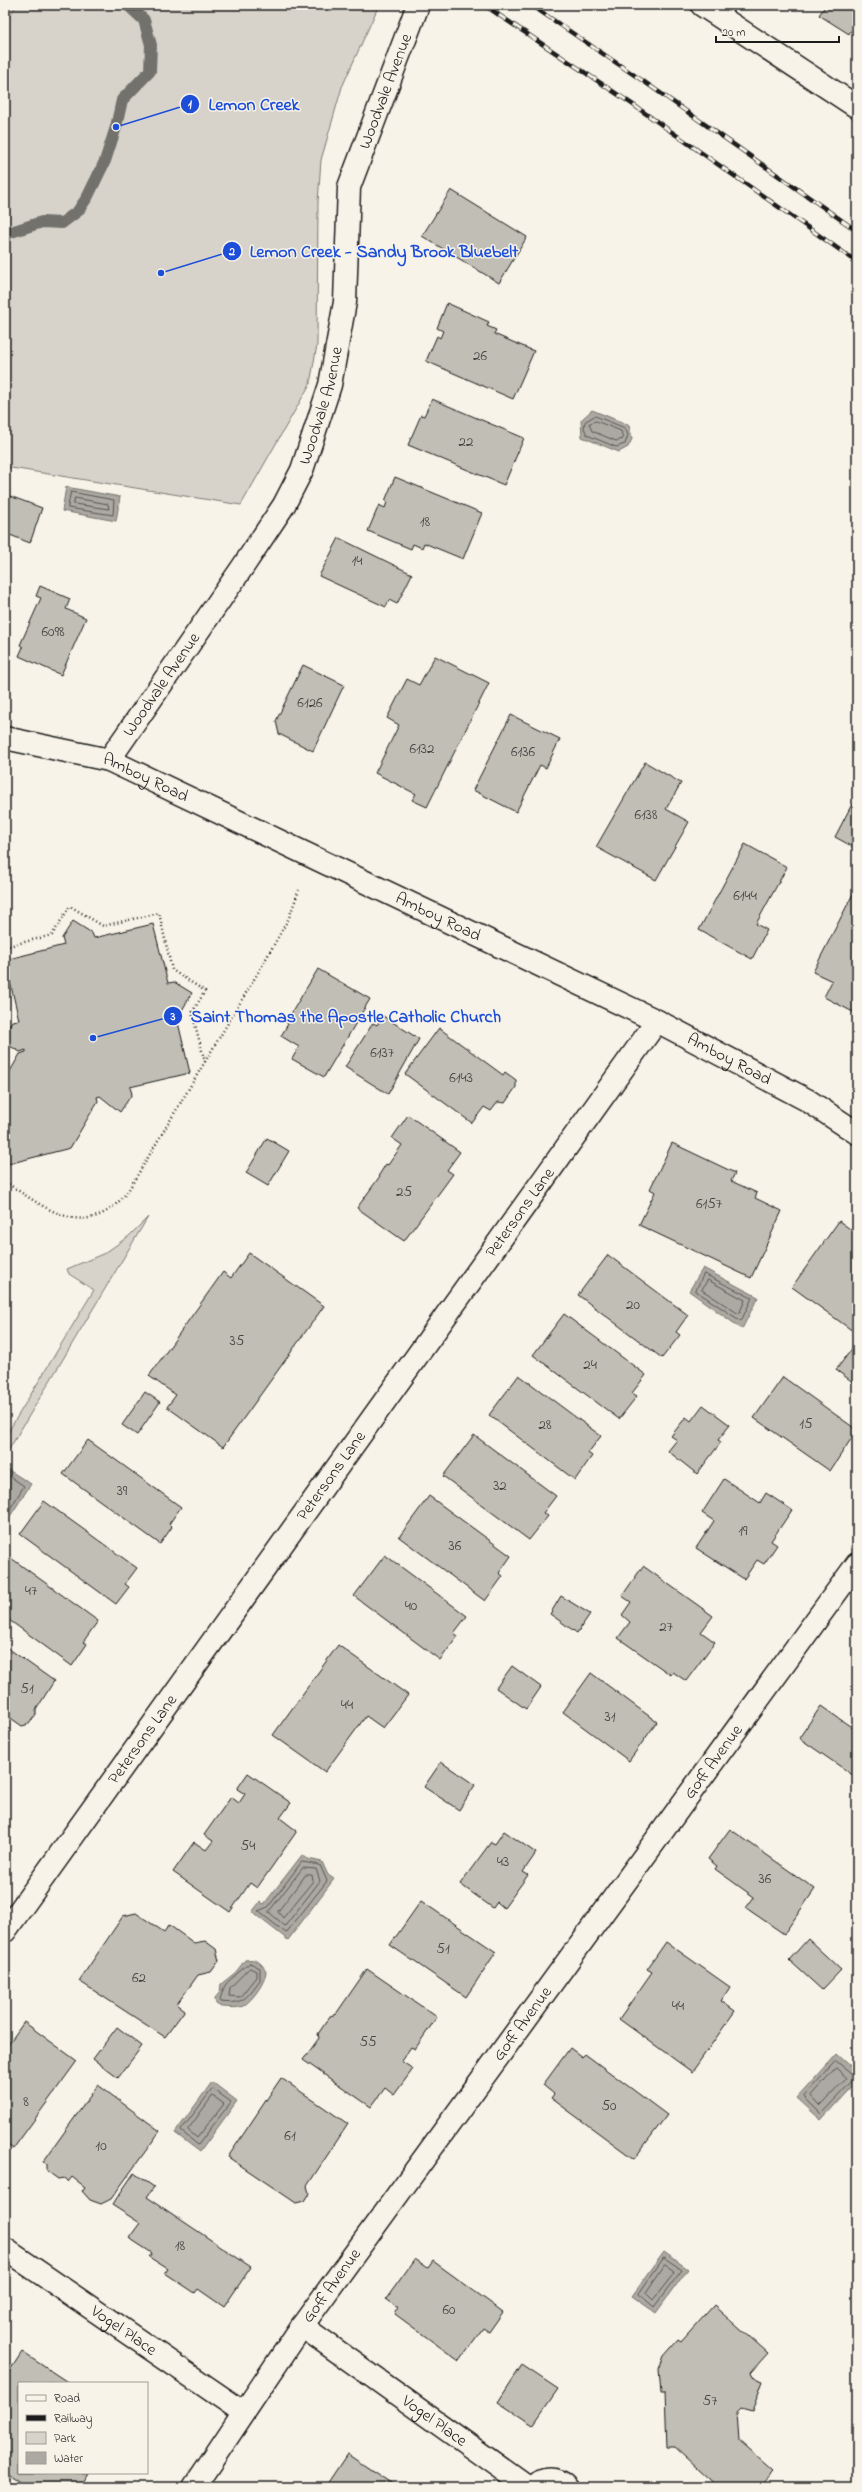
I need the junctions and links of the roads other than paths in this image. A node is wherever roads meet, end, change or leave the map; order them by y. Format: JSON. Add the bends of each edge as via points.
{"nodes":[{"id":1,"x":418,"y":5,"type":"edge"},
{"id":2,"x":702,"y":5,"type":"edge"},
{"id":3,"x":857,"y":107,"type":"edge"},
{"id":4,"x":5,"y":738,"type":"edge"},
{"id":5,"x":108,"y":760,"type":"junction"},
{"id":6,"x":657,"y":1021,"type":"junction"},
{"id":7,"x":857,"y":1133,"type":"edge"},
{"id":8,"x":857,"y":1564,"type":"edge"},
{"id":9,"x":5,"y":1931,"type":"edge"},
{"id":10,"x":5,"y":2250,"type":"edge"},
{"id":11,"x":302,"y":2326,"type":"junction"},
{"id":12,"x":243,"y":2412,"type":"junction"},
{"id":13,"x":194,"y":2487,"type":"edge"},
{"id":14,"x":528,"y":2487,"type":"edge"},
{"id":15,"x":533,"y":2487,"type":"edge"},
{"id":16,"x":567,"y":2487,"type":"edge"}],
"edges":[{"from":1,"to":5,"type":"street","name":"Woodvale Avenue","via":[[349,187],[344,302],[330,385],[302,470],[284,505],[255,549]]},
{"from":2,"to":3,"type":"street"},
{"from":4,"to":5,"type":"street","name":"Amboy Road"},
{"from":5,"to":6,"type":"street","name":"Amboy Road"},
{"from":6,"to":7,"type":"street","name":"Amboy Road","via":[[807,1100]]},
{"from":6,"to":9,"type":"street","name":"Petersons Lane"},
{"from":8,"to":11,"type":"street","name":"Goff Avenue"},
{"from":10,"to":12,"type":"street","name":"Vogel Place"},
{"from":11,"to":12,"type":"street","name":"Goff Avenue"},
{"from":11,"to":14,"type":"street","name":"Vogel Place"},
{"from":12,"to":13,"type":"street","name":"Goff Avenue"},
{"from":15,"to":16,"type":"street","via":[[551,2479]]}]}
